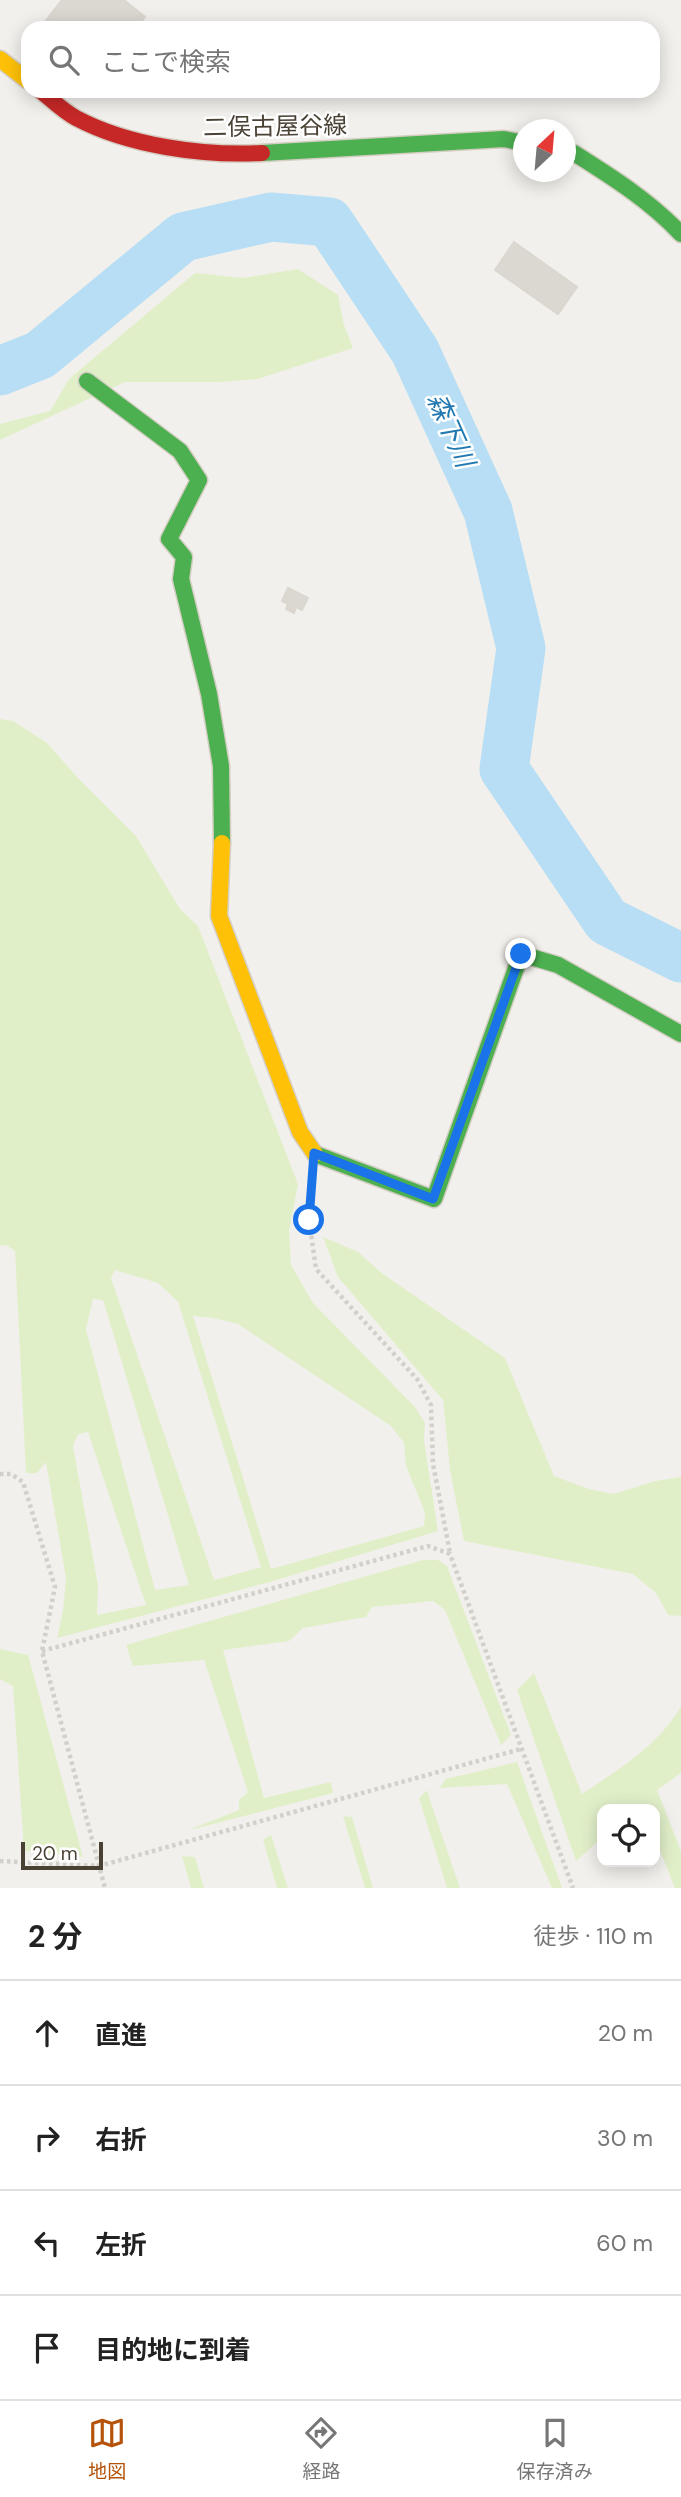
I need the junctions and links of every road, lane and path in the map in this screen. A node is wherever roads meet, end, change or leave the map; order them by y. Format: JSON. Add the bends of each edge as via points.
{"nodes":[{"id":1,"x":0,"y":59,"type":"edge"},
{"id":2,"x":21,"y":76,"type":"edge"},
{"id":3,"x":50,"y":98,"type":"edge"},
{"id":4,"x":513,"y":141,"type":"edge"},
{"id":5,"x":576,"y":154,"type":"edge"},
{"id":6,"x":681,"y":234,"type":"edge"},
{"id":7,"x":87,"y":381,"type":"dead end"},
{"id":8,"x":681,"y":1034,"type":"edge"},
{"id":9,"x":314,"y":1153,"type":"junction"},
{"id":10,"x":0,"y":1474,"type":"edge"},
{"id":11,"x":450,"y":1554,"type":"junction"},
{"id":12,"x":42,"y":1651,"type":"junction"},
{"id":13,"x":522,"y":1749,"type":"junction"},
{"id":14,"x":0,"y":1861,"type":"edge"},
{"id":15,"x":99,"y":1867,"type":"junction"},
{"id":16,"x":105,"y":1888,"type":"edge"},
{"id":17,"x":573,"y":1888,"type":"edge"}],
"edges":[{"from":1,"to":2,"type":"street"},
{"from":3,"to":4,"type":"street","name":"二俣古屋谷線","via":[[75,117],[131,141],[198,150],[243,154]]},
{"from":5,"to":6,"type":"street","via":[[666,216]]},
{"from":7,"to":9,"type":"street","via":[[180,451],[199,480],[169,539],[184,558],[181,579],[221,766],[219,916],[300,1132]]},
{"from":8,"to":9,"type":"street","via":[[558,965],[521,954],[433,1199]]},
{"from":9,"to":11,"type":"path","via":[[309,1220],[316,1269],[417,1379],[430,1405],[433,1464]]},
{"from":10,"to":12,"type":"path","via":[[11,1474],[23,1482],[55,1587]]},
{"from":11,"to":12,"type":"path","via":[[428,1546]]},
{"from":11,"to":13,"type":"path"},
{"from":12,"to":15,"type":"path"},
{"from":13,"to":15,"type":"path"},
{"from":13,"to":17,"type":"path"},
{"from":14,"to":15,"type":"path"},
{"from":15,"to":16,"type":"path"}]}
